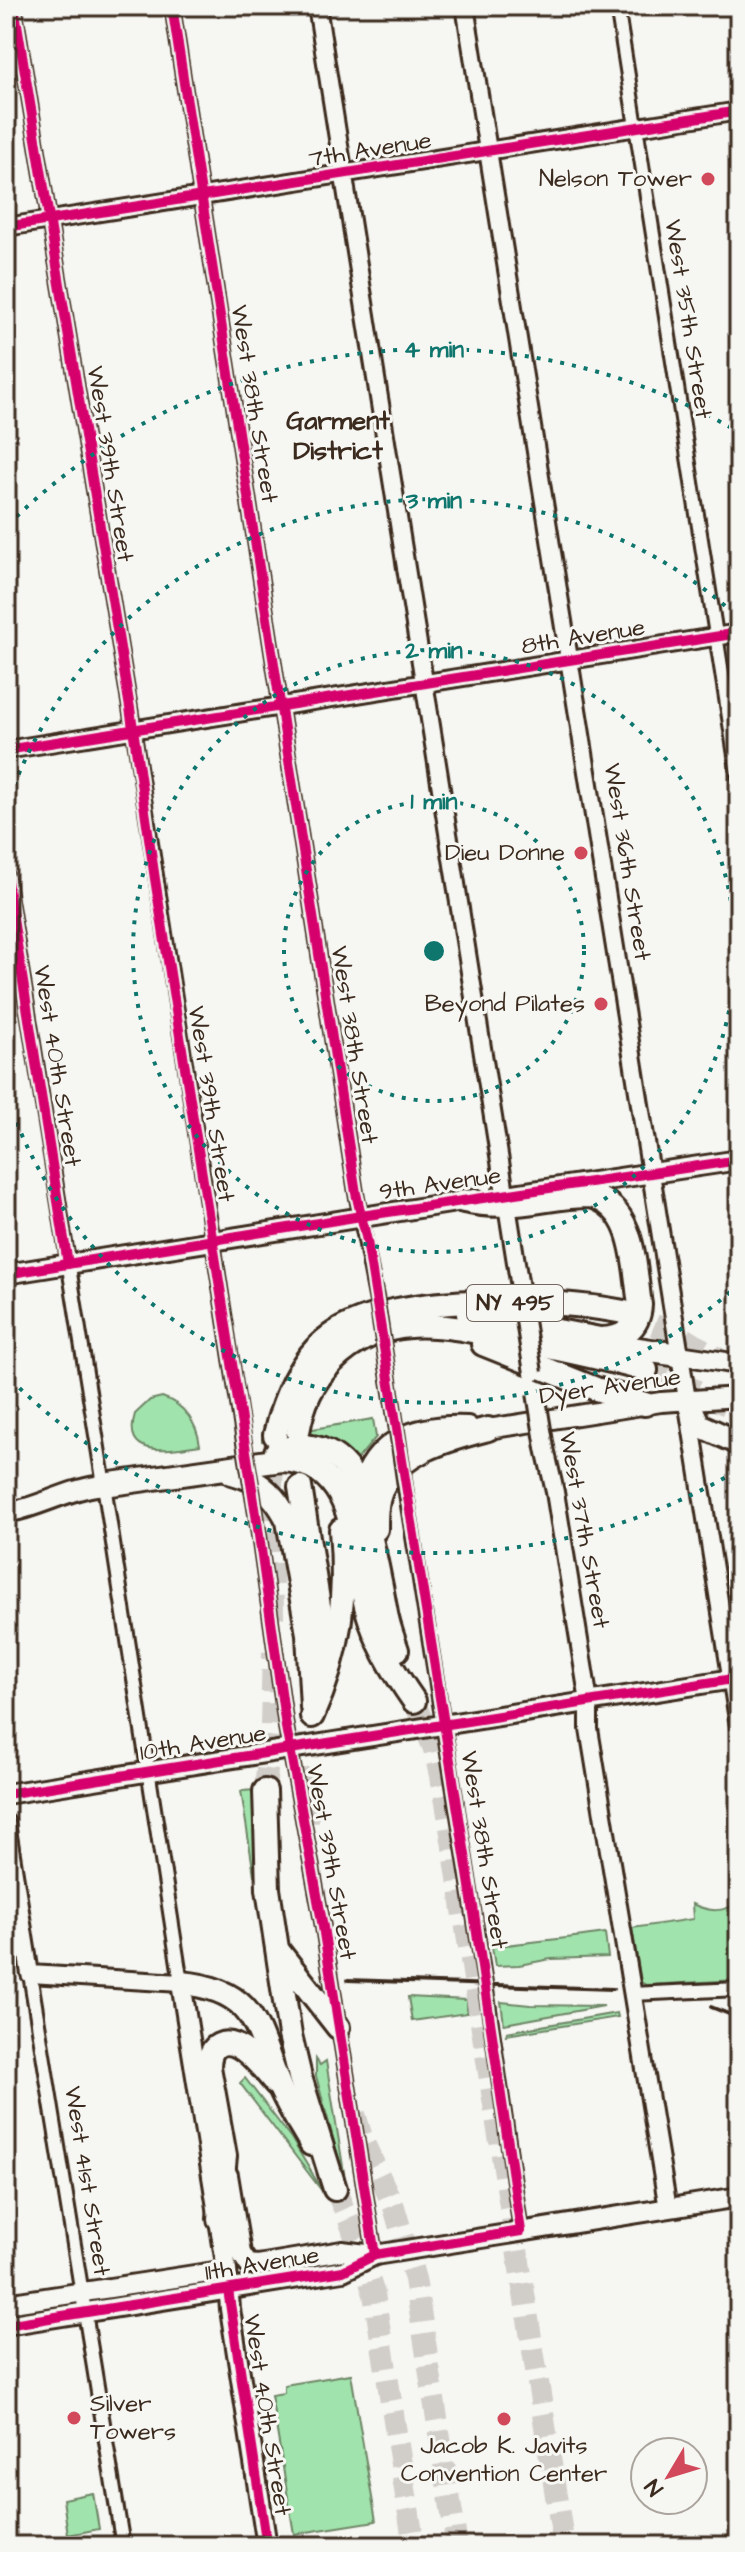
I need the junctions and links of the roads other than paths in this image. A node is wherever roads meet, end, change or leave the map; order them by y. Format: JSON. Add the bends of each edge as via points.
{"nodes":[{"id":1,"x":14,"y":6,"type":"edge"},
{"id":2,"x":172,"y":6,"type":"edge"},
{"id":3,"x":317,"y":6,"type":"edge"},
{"id":4,"x":465,"y":6,"type":"edge"},
{"id":5,"x":617,"y":6,"type":"edge"},
{"id":6,"x":739,"y":111,"type":"edge"},
{"id":7,"x":636,"y":127,"type":"junction"},
{"id":8,"x":488,"y":152,"type":"junction"},
{"id":9,"x":345,"y":174,"type":"junction"},
{"id":10,"x":201,"y":197,"type":"junction"},
{"id":11,"x":49,"y":220,"type":"junction"},
{"id":12,"x":6,"y":227,"type":"edge"},
{"id":13,"x":739,"y":633,"type":"edge"},
{"id":14,"x":716,"y":637,"type":"junction"},
{"id":15,"x":570,"y":660,"type":"junction"},
{"id":16,"x":426,"y":683,"type":"junction"},
{"id":17,"x":281,"y":706,"type":"junction"},
{"id":18,"x":133,"y":729,"type":"junction"},
{"id":19,"x":6,"y":750,"type":"edge"},
{"id":20,"x":739,"y":781,"type":"edge"},
{"id":21,"x":6,"y":875,"type":"edge"},
{"id":22,"x":739,"y":1160,"type":"edge"},
{"id":23,"x":651,"y":1173,"type":"junction"},
{"id":24,"x":464,"y":1201,"type":"joint"},
{"id":25,"x":507,"y":1201,"type":"junction"},
{"id":26,"x":361,"y":1216,"type":"junction"},
{"id":27,"x":213,"y":1240,"type":"junction"},
{"id":28,"x":68,"y":1264,"type":"junction"},
{"id":29,"x":6,"y":1274,"type":"edge"},
{"id":30,"x":407,"y":1309,"type":"junction"},
{"id":31,"x":624,"y":1312,"type":"tunnel mouth"},
{"id":32,"x":349,"y":1325,"type":"junction"},
{"id":33,"x":449,"y":1329,"type":"junction"},
{"id":34,"x":600,"y":1339,"type":"junction"},
{"id":35,"x":679,"y":1355,"type":"junction"},
{"id":36,"x":739,"y":1364,"type":"edge"},
{"id":37,"x":646,"y":1370,"type":"tunnel mouth"},
{"id":38,"x":309,"y":1393,"type":"junction"},
{"id":39,"x":739,"y":1397,"type":"edge"},
{"id":40,"x":687,"y":1400,"type":"junction"},
{"id":41,"x":645,"y":1404,"type":"junction"},
{"id":42,"x":488,"y":1429,"type":"junction"},
{"id":43,"x":298,"y":1432,"type":"tunnel mouth"},
{"id":44,"x":275,"y":1435,"type":"tunnel mouth"},
{"id":45,"x":739,"y":1443,"type":"edge"},
{"id":46,"x":241,"y":1465,"type":"junction"},
{"id":47,"x":214,"y":1469,"type":"junction"},
{"id":48,"x":104,"y":1485,"type":"junction"},
{"id":49,"x":300,"y":1487,"type":"dead end"},
{"id":50,"x":361,"y":1492,"type":"junction"},
{"id":51,"x":6,"y":1513,"type":"edge"},
{"id":52,"x":376,"y":1554,"type":"junction"},
{"id":53,"x":735,"y":1679,"type":"edge"},
{"id":54,"x":589,"y":1702,"type":"junction"},
{"id":55,"x":312,"y":1716,"type":"junction"},
{"id":56,"x":444,"y":1725,"type":"junction"},
{"id":57,"x":739,"y":1726,"type":"edge"},
{"id":58,"x":291,"y":1749,"type":"junction"},
{"id":59,"x":148,"y":1772,"type":"junction"},
{"id":60,"x":265,"y":1791,"type":"tunnel mouth"},
{"id":61,"x":6,"y":1794,"type":"edge"},
{"id":62,"x":6,"y":1823,"type":"edge"},
{"id":63,"x":276,"y":1945,"type":"junction"},
{"id":64,"x":30,"y":1974,"type":"junction"},
{"id":65,"x":181,"y":1983,"type":"junction"},
{"id":66,"x":739,"y":1989,"type":"edge"},
{"id":67,"x":632,"y":1994,"type":"junction"},
{"id":68,"x":338,"y":2027,"type":"junction"},
{"id":69,"x":282,"y":2091,"type":"junction"},
{"id":70,"x":225,"y":2156,"type":"junction"},
{"id":71,"x":739,"y":2197,"type":"edge"},
{"id":72,"x":668,"y":2209,"type":"junction"},
{"id":73,"x":219,"y":2219,"type":"junction"},
{"id":74,"x":521,"y":2231,"type":"junction"},
{"id":75,"x":375,"y":2255,"type":"junction"},
{"id":76,"x":227,"y":2270,"type":"junction"},
{"id":77,"x":228,"y":2290,"type":"junction"},
{"id":78,"x":82,"y":2291,"type":"junction"},
{"id":79,"x":6,"y":2304,"type":"edge"},
{"id":80,"x":85,"y":2312,"type":"junction"},
{"id":81,"x":6,"y":2325,"type":"edge"},
{"id":82,"x":123,"y":2546,"type":"edge"},
{"id":83,"x":267,"y":2546,"type":"edge"}],
"edges":[{"from":1,"to":11,"type":"street","name":"West 39th Street"},
{"from":2,"to":10,"type":"street","name":"West 38th Street"},
{"from":3,"to":9,"type":"main road","name":"West 37th Street"},
{"from":4,"to":8,"type":"main road","name":"West 36th Street"},
{"from":5,"to":7,"type":"street","name":"West 35th Street"},
{"from":6,"to":7,"type":"main road","name":"7th Avenue"},
{"from":7,"to":8,"type":"main road","name":"7th Avenue"},
{"from":7,"to":14,"type":"street","name":"West 35th Street"},
{"from":8,"to":9,"type":"main road","name":"7th Avenue"},
{"from":8,"to":15,"type":"main road","name":"West 36th Street"},
{"from":9,"to":10,"type":"main road","name":"7th Avenue"},
{"from":9,"to":16,"type":"main road","name":"West 37th Street"},
{"from":10,"to":11,"type":"main road","name":"7th Avenue"},
{"from":10,"to":17,"type":"street","name":"West 38th Street"},
{"from":11,"to":12,"type":"main road","name":"7th Avenue"},
{"from":11,"to":18,"type":"street","name":"West 39th Street"},
{"from":13,"to":14,"type":"main road","name":"8th Avenue"},
{"from":14,"to":15,"type":"main road","name":"8th Avenue"},
{"from":14,"to":20,"type":"street","name":"West 35th Street"},
{"from":15,"to":16,"type":"main road","name":"8th Avenue"},
{"from":15,"to":23,"type":"main road","name":"West 36th Street"},
{"from":16,"to":17,"type":"main road","name":"8th Avenue"},
{"from":16,"to":25,"type":"main road","name":"West 37th Street"},
{"from":17,"to":18,"type":"main road","name":"8th Avenue"},
{"from":17,"to":26,"type":"street","name":"West 38th Street"},
{"from":18,"to":19,"type":"main road","name":"8th Avenue"},
{"from":18,"to":27,"type":"street","name":"West 39th Street"},
{"from":21,"to":28,"type":"street","name":"West 40th Street"},
{"from":22,"to":23,"type":"main road","name":"9th Avenue"},
{"from":23,"to":25,"type":"main road","name":"9th Avenue"},
{"from":23,"to":35,"type":"main road","name":"West 36th Street"},
{"from":24,"to":25,"type":"highway","via":[[489,1206]]},
{"from":24,"to":26,"type":"main road","name":"9th Avenue"},
{"from":25,"to":34,"type":"highway","via":[[591,1196],[619,1215],[628,1234],[639,1315],[624,1334]]},
{"from":25,"to":54,"type":"main road","name":"West 37th Street","bridge":true},
{"from":26,"to":27,"type":"main road","name":"9th Avenue"},
{"from":26,"to":56,"type":"street","name":"West 38th Street","bridge":true},
{"from":27,"to":28,"type":"main road","name":"9th Avenue"},
{"from":27,"to":58,"type":"street","name":"West 39th Street","bridge":true},
{"from":28,"to":29,"type":"main road","name":"9th Avenue"},
{"from":28,"to":48,"type":"street","name":"West 40th Street"},
{"from":30,"to":31,"type":"highway","number":"NY 495","via":[[448,1302],[569,1304]]},
{"from":30,"to":32,"type":"highway","number":"NY 495"},
{"from":30,"to":34,"type":"highway","via":[[487,1316]]},
{"from":32,"to":38,"type":"highway","via":[[314,1366]]},
{"from":32,"to":44,"type":"highway","number":"NY 495","via":[[309,1357],[292,1385]]},
{"from":33,"to":37,"type":"highway","number":"NY 495"},
{"from":33,"to":38,"type":"highway","number":"NY 495","via":[[413,1324],[374,1332],[346,1350]]},
{"from":33,"to":41,"type":"highway"},
{"from":34,"to":35,"type":"highway"},
{"from":35,"to":36,"type":"main road","name":"Dyer Avenue"},
{"from":35,"to":40,"type":"main road","name":"West 36th Street"},
{"from":38,"to":43,"type":"highway","number":"NY 495"},
{"from":39,"to":40,"type":"main road","name":"Dyer Avenue"},
{"from":40,"to":41,"type":"main road","name":"Dyer Avenue"},
{"from":40,"to":45,"type":"highway","via":[[699,1425]]},
{"from":40,"to":53,"type":"main road","name":"West 36th Street"},
{"from":41,"to":42,"type":"main road","name":"Dyer Avenue"},
{"from":42,"to":50,"type":"highway","via":[[426,1430],[404,1438],[375,1460]]},
{"from":42,"to":52,"type":"highway","via":[[418,1453],[395,1472],[378,1501]]},
{"from":46,"to":47,"type":"highway"},
{"from":46,"to":50,"type":"highway","via":[[285,1449],[313,1446],[346,1466]]},
{"from":46,"to":52,"type":"highway","via":[[282,1460],[302,1464],[323,1475],[340,1495],[352,1523],[368,1614],[414,1701],[388,1625]]},
{"from":46,"to":55,"type":"highway","via":[[305,1475],[328,1497],[339,1518],[342,1619],[326,1685]]},
{"from":47,"to":48,"type":"highway"},
{"from":47,"to":55,"type":"highway","via":[[261,1486],[288,1521],[308,1634]]},
{"from":48,"to":51,"type":"main road"},
{"from":48,"to":59,"type":"street","name":"West 40th Street"},
{"from":49,"to":55,"type":"highway","via":[[323,1635]]},
{"from":50,"to":52,"type":"highway"},
{"from":53,"to":54,"type":"main road","name":"10th Avenue"},
{"from":53,"to":57,"type":"main road","name":"West 36th Street"},
{"from":54,"to":56,"type":"main road","name":"10th Avenue"},
{"from":54,"to":67,"type":"main road","name":"West 37th Street"},
{"from":56,"to":58,"type":"main road","name":"10th Avenue"},
{"from":56,"to":74,"type":"street","name":"West 38th Street","bridge":true},
{"from":58,"to":59,"type":"main road","name":"10th Avenue"},
{"from":58,"to":68,"type":"street","name":"West 39th Street"},
{"from":59,"to":61,"type":"main road","name":"10th Avenue"},
{"from":59,"to":65,"type":"street","name":"West 40th Street"},
{"from":60,"to":63,"type":"highway","via":[[266,1864]]},
{"from":62,"to":64,"type":"main road","name":"West 41st Street"},
{"from":63,"to":68,"type":"highway"},
{"from":63,"to":69,"type":"highway","via":[[298,2067],[335,2189]]},
{"from":64,"to":65,"type":"main road"},
{"from":64,"to":78,"type":"street","name":"West 41st Street"},
{"from":65,"to":69,"type":"highway","via":[[222,1992],[248,2011],[265,2040]]},
{"from":65,"to":73,"type":"main road","name":"West 40th Street"},
{"from":66,"to":67,"type":"street"},
{"from":67,"to":72,"type":"main road","name":"West 37th Street"},
{"from":68,"to":75,"type":"street","name":"West 39th Street"},
{"from":69,"to":70,"type":"highway","via":[[241,2047],[224,2043],[215,2048],[209,2067]]},
{"from":70,"to":73,"type":"highway"},
{"from":70,"to":75,"type":"main road","name":"11th Avenue","via":[[245,2261],[258,2265],[342,2251]]},
{"from":71,"to":72,"type":"main road","name":"11th Avenue"},
{"from":72,"to":74,"type":"main road","name":"11th Avenue"},
{"from":73,"to":76,"type":"main road","name":"West 40th Street"},
{"from":74,"to":75,"type":"main road","name":"11th Avenue"},
{"from":75,"to":77,"type":"main road","name":"11th Avenue","via":[[343,2271]]},
{"from":76,"to":77,"type":"main road","name":"West 40th Street"},
{"from":76,"to":78,"type":"main road","name":"11th Avenue"},
{"from":77,"to":80,"type":"main road","name":"11th Avenue"},
{"from":77,"to":83,"type":"main road","name":"West 40th Street"},
{"from":78,"to":79,"type":"main road","name":"11th Avenue"},
{"from":78,"to":80,"type":"street","name":"West 41st Street"},
{"from":80,"to":81,"type":"main road","name":"11th Avenue"},
{"from":80,"to":82,"type":"street","name":"West 41st Street"}]}
